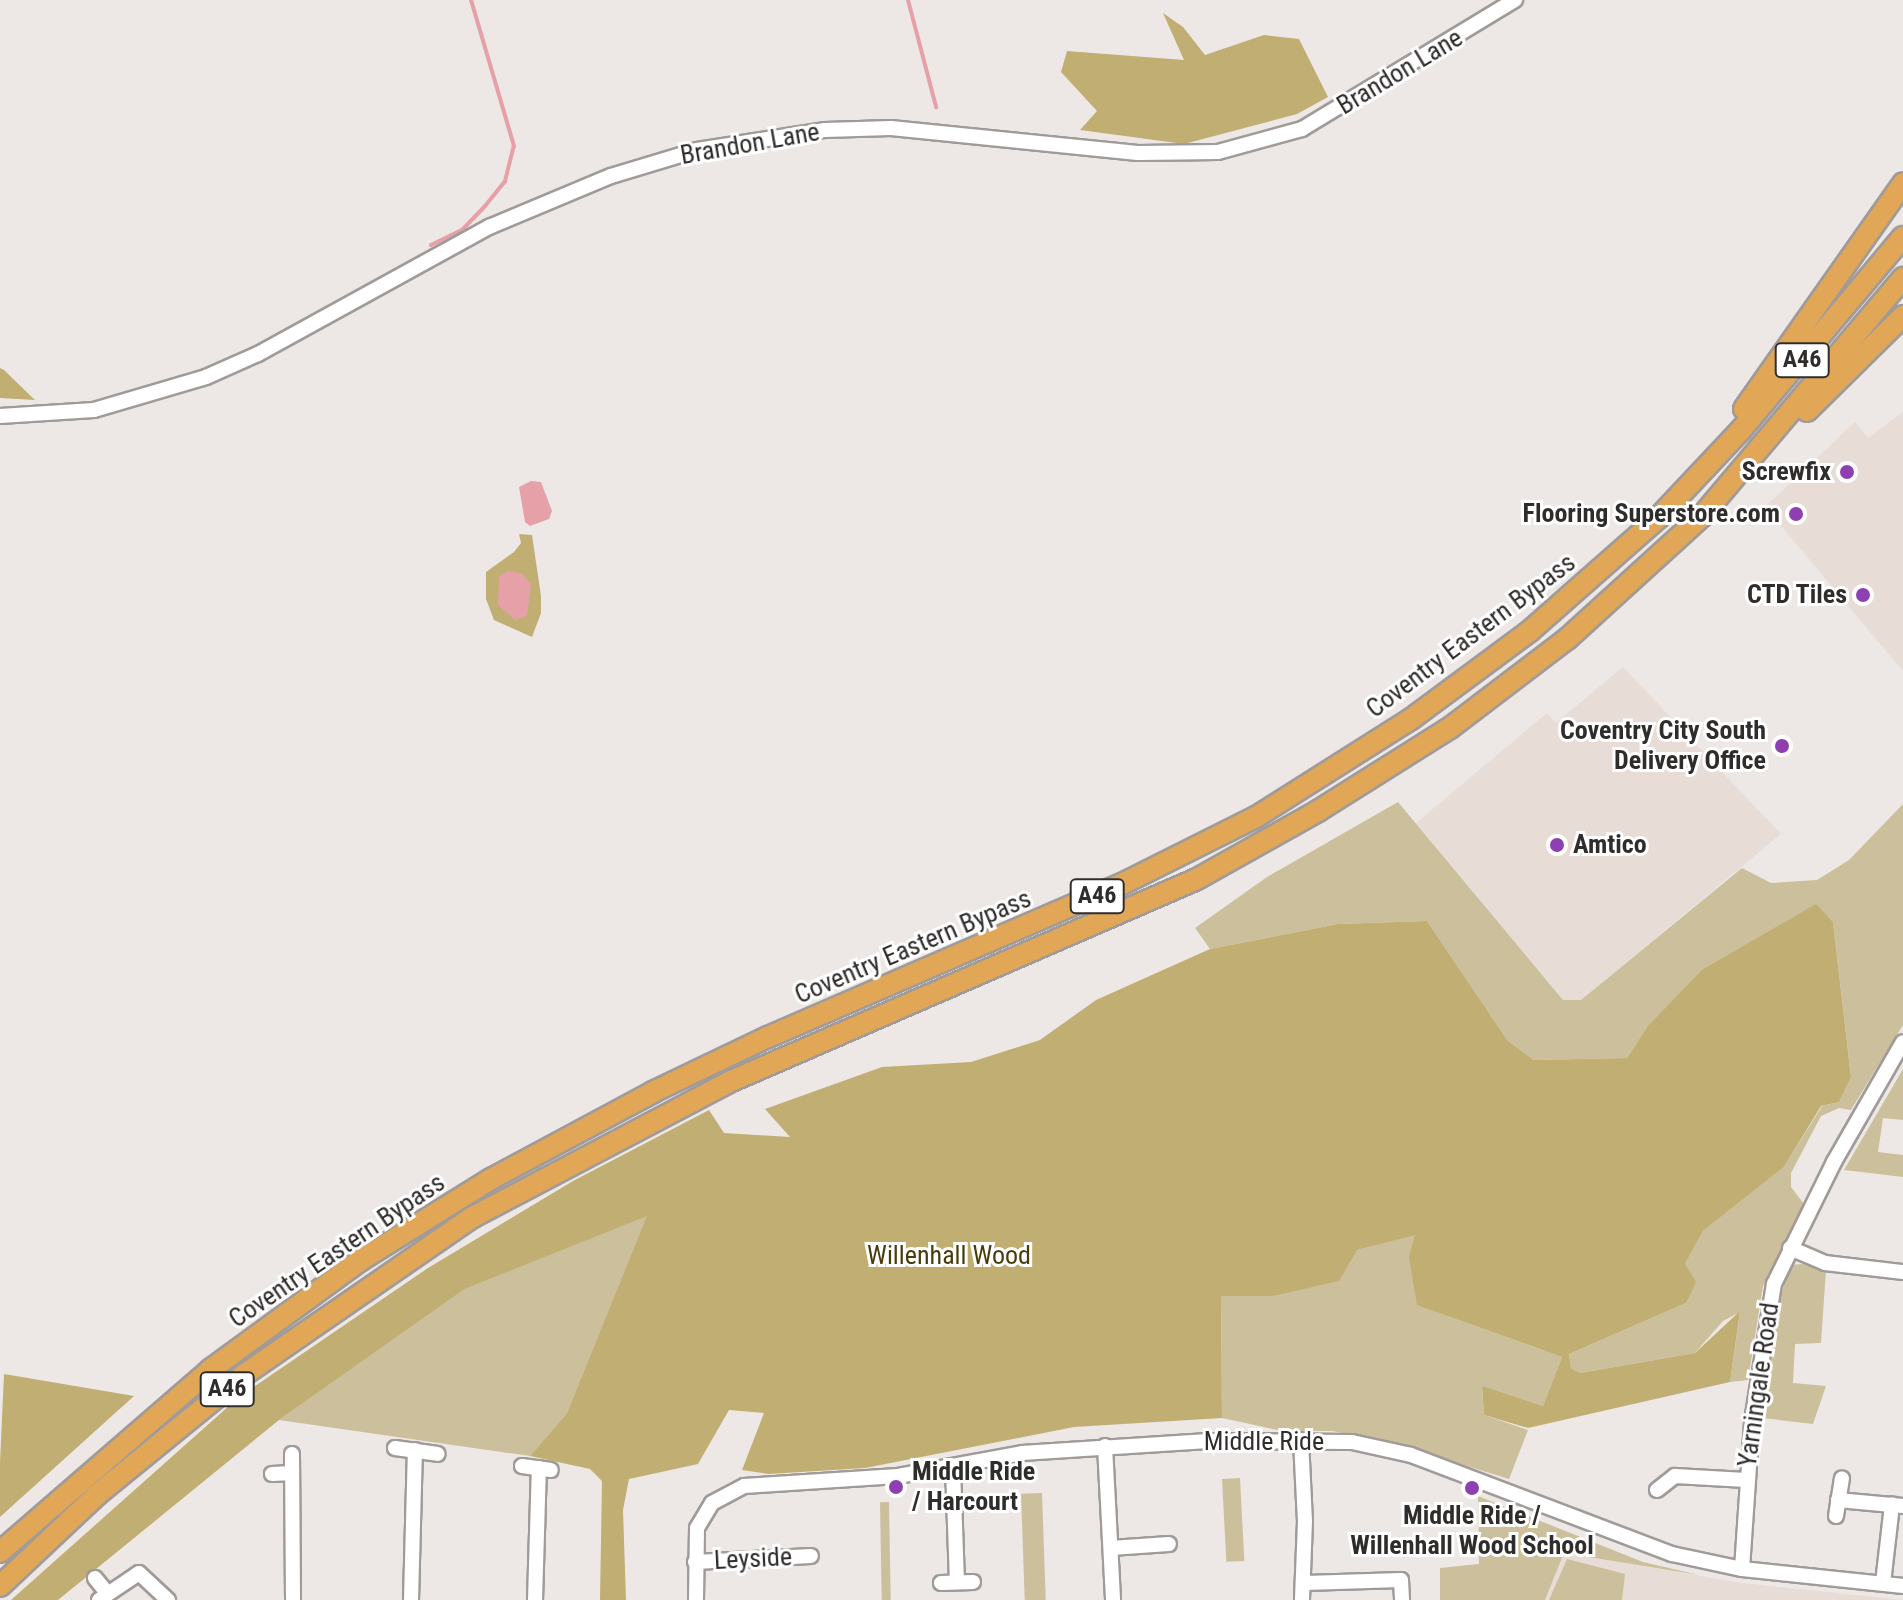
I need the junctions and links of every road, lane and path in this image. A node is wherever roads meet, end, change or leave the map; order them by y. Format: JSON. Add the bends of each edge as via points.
{"nodes":[{"id":1,"x":1515,"y":0,"type":"edge"},
{"id":2,"x":1903,"y":184,"type":"edge"},
{"id":3,"x":1903,"y":237,"type":"edge"},
{"id":4,"x":1903,"y":278,"type":"edge"},
{"id":5,"x":1903,"y":316,"type":"edge"},
{"id":6,"x":0,"y":416,"type":"edge"},
{"id":7,"x":1695,"y":478,"type":"junction"},
{"id":8,"x":1722,"y":495,"type":"junction"},
{"id":9,"x":1903,"y":1042,"type":"edge"},
{"id":10,"x":1790,"y":1248,"type":"junction"},
{"id":11,"x":1903,"y":1272,"type":"edge"},
{"id":12,"x":1301,"y":1440,"type":"junction"},
{"id":13,"x":1105,"y":1446,"type":"junction"},
{"id":14,"x":395,"y":1448,"type":"dead end"},
{"id":15,"x":415,"y":1450,"type":"junction"},
{"id":16,"x":292,"y":1454,"type":"dead end"},
{"id":17,"x":438,"y":1454,"type":"dead end"},
{"id":18,"x":522,"y":1466,"type":"dead end"},
{"id":19,"x":953,"y":1468,"type":"junction"},
{"id":20,"x":292,"y":1473,"type":"junction"},
{"id":21,"x":272,"y":1474,"type":"dead end"},
{"id":22,"x":1842,"y":1478,"type":"dead end"},
{"id":23,"x":1746,"y":1480,"type":"junction"},
{"id":24,"x":1657,"y":1490,"type":"dead end"},
{"id":25,"x":1838,"y":1500,"type":"junction"},
{"id":26,"x":1898,"y":1506,"type":"edge"},
{"id":27,"x":1836,"y":1516,"type":"dead end"},
{"id":28,"x":1169,"y":1544,"type":"dead end"},
{"id":29,"x":1111,"y":1548,"type":"junction"},
{"id":30,"x":0,"y":1552,"type":"edge"},
{"id":31,"x":811,"y":1556,"type":"dead end"},
{"id":32,"x":695,"y":1562,"type":"junction"},
{"id":33,"x":1742,"y":1569,"type":"junction"},
{"id":34,"x":95,"y":1578,"type":"dead end"},
{"id":35,"x":957,"y":1582,"type":"junction"},
{"id":36,"x":973,"y":1582,"type":"dead end"},
{"id":37,"x":941,"y":1583,"type":"dead end"},
{"id":38,"x":1305,"y":1583,"type":"junction"},
{"id":39,"x":1883,"y":1583,"type":"junction"},
{"id":40,"x":0,"y":1586,"type":"edge"},
{"id":41,"x":1903,"y":1586,"type":"edge"},
{"id":42,"x":103,"y":1597,"type":"edge"},
{"id":43,"x":168,"y":1600,"type":"edge"},
{"id":44,"x":293,"y":1600,"type":"edge"},
{"id":45,"x":411,"y":1600,"type":"edge"},
{"id":46,"x":535,"y":1600,"type":"edge"},
{"id":47,"x":696,"y":1600,"type":"edge"},
{"id":48,"x":1113,"y":1600,"type":"edge"},
{"id":49,"x":1302,"y":1600,"type":"edge"},
{"id":50,"x":1402,"y":1600,"type":"edge"}],
"edges":[{"from":1,"to":6,"type":"street","name":"Brandon Lane","via":[[1302,129],[1218,152],[1138,153],[973,132],[891,128],[825,130],[697,150],[611,176],[503,220],[206,377],[94,410]]},
{"from":2,"to":7,"type":"highway"},
{"from":3,"to":7,"type":"highway","name":"Coventry Eastern Bypass","number":"A46"},
{"from":4,"to":8,"type":"highway","name":"Coventry Eastern Bypass","number":"A46"},
{"from":5,"to":8,"type":"highway"},
{"from":7,"to":30,"type":"highway","name":"Coventry Eastern Bypass","number":"A46","via":[[1658,518],[1530,631],[1411,719],[1256,817],[1120,885],[653,1092],[436,1212],[210,1370]]},
{"from":8,"to":40,"type":"highway","name":"Coventry Eastern Bypass","number":"A46","via":[[1567,639],[1450,728],[1318,811],[1197,879],[1082,933],[729,1082],[473,1217],[245,1374],[98,1494]]},
{"from":9,"to":10,"type":"street","name":"Yarningale Road"},
{"from":10,"to":11,"type":"street","via":[[1825,1263]]},
{"from":10,"to":23,"type":"street","name":"Yarningale Road","via":[[1768,1304]]},
{"from":12,"to":13,"type":"street","name":"Middle Ride"},
{"from":12,"to":33,"type":"street","name":"Middle Ride","via":[[1352,1442],[1411,1455],[1637,1544]]},
{"from":12,"to":38,"type":"street"},
{"from":13,"to":19,"type":"street","name":"Middle Ride","via":[[1022,1453]]},
{"from":13,"to":29,"type":"street"},
{"from":14,"to":15,"type":"street"},
{"from":15,"to":17,"type":"street"},
{"from":15,"to":45,"type":"street"},
{"from":16,"to":20,"type":"street"},
{"from":18,"to":46,"type":"street","via":[[545,1469]]},
{"from":19,"to":32,"type":"street","name":"Middle Ride","via":[[736,1488],[712,1503],[700,1521]]},
{"from":19,"to":35,"type":"street"},
{"from":20,"to":21,"type":"street"},
{"from":20,"to":44,"type":"street"},
{"from":22,"to":25,"type":"street"},
{"from":23,"to":24,"type":"street","via":[[1675,1476]]},
{"from":23,"to":33,"type":"street","name":"Yarningale Road"},
{"from":25,"to":26,"type":"street"},
{"from":25,"to":27,"type":"street"},
{"from":26,"to":39,"type":"street"},
{"from":28,"to":29,"type":"street"},
{"from":29,"to":48,"type":"street"},
{"from":31,"to":32,"type":"street","name":"Leyside"},
{"from":32,"to":47,"type":"street","name":"Middle Ride"},
{"from":33,"to":39,"type":"street","name":"Middle Ride"},
{"from":34,"to":42,"type":"street"},
{"from":35,"to":36,"type":"street"},
{"from":35,"to":37,"type":"street"},
{"from":38,"to":49,"type":"street"},
{"from":38,"to":50,"type":"street","via":[[1401,1580]]},
{"from":39,"to":41,"type":"street","name":"Middle Ride"},
{"from":42,"to":43,"type":"street","via":[[139,1573]]}]}
